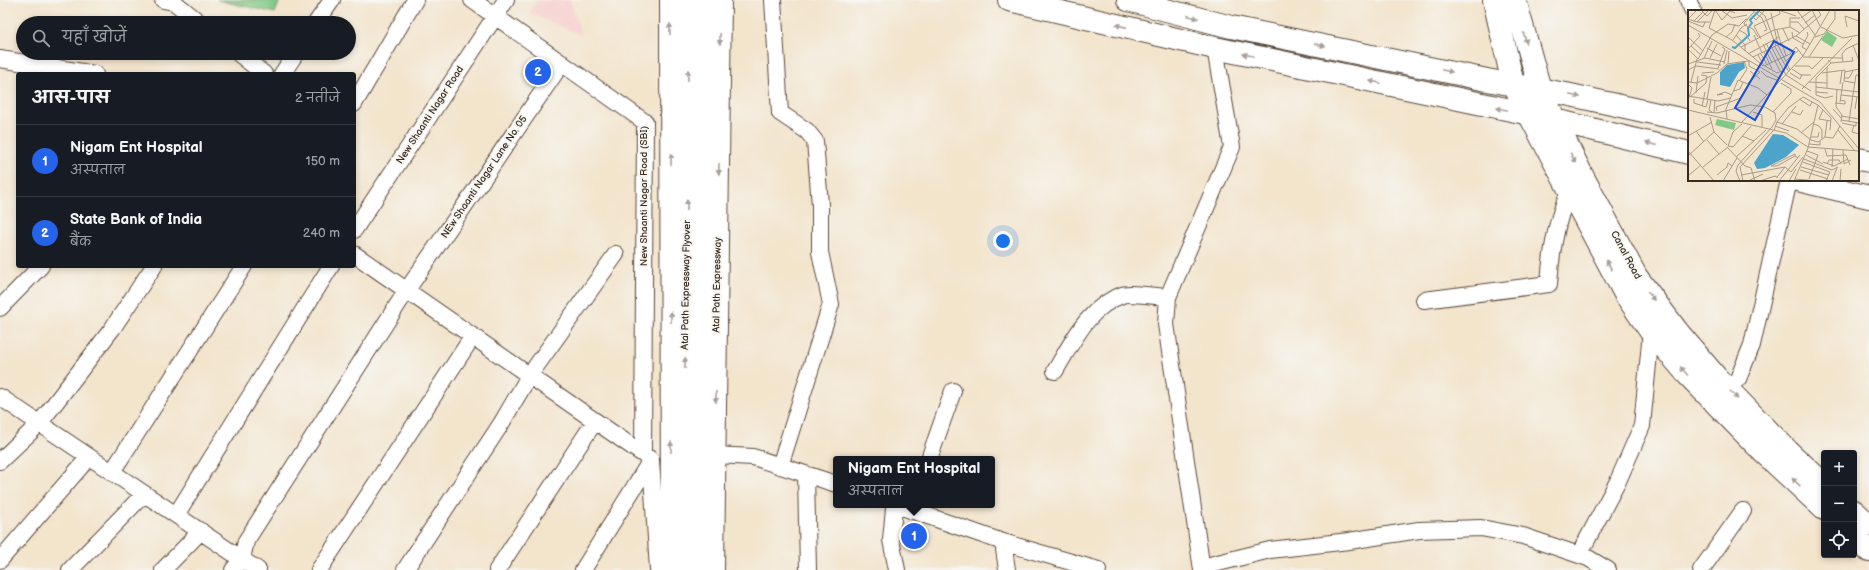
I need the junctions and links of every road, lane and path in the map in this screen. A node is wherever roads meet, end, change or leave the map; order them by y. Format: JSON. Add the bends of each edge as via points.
{"nodes":[{"id":1,"x":164,"y":0,"type":"edge"},
{"id":2,"x":332,"y":0,"type":"edge"},
{"id":3,"x":415,"y":0,"type":"edge"},
{"id":4,"x":472,"y":0,"type":"edge"},
{"id":5,"x":506,"y":0,"type":"edge"},
{"id":6,"x":670,"y":0,"type":"edge"},
{"id":7,"x":688,"y":0,"type":"edge"},
{"id":8,"x":706,"y":0,"type":"edge"},
{"id":9,"x":721,"y":0,"type":"edge"},
{"id":10,"x":773,"y":0,"type":"edge"},
{"id":11,"x":1009,"y":0,"type":"edge"},
{"id":12,"x":1128,"y":0,"type":"edge"},
{"id":13,"x":1494,"y":0,"type":"edge"},
{"id":14,"x":1515,"y":0,"type":"edge"},
{"id":15,"x":1688,"y":0,"type":"edge"},
{"id":16,"x":1693,"y":10,"type":"edge"},
{"id":17,"x":191,"y":16,"type":"edge"},
{"id":18,"x":321,"y":16,"type":"edge"},
{"id":19,"x":495,"y":16,"type":"junction"},
{"id":20,"x":1215,"y":48,"type":"junction"},
{"id":21,"x":0,"y":59,"type":"edge"},
{"id":22,"x":247,"y":60,"type":"edge"},
{"id":23,"x":291,"y":60,"type":"edge"},
{"id":24,"x":562,"y":63,"type":"junction"},
{"id":25,"x":82,"y":72,"type":"edge"},
{"id":26,"x":262,"y":72,"type":"edge"},
{"id":27,"x":283,"y":72,"type":"edge"},
{"id":28,"x":1513,"y":84,"type":"junction"},
{"id":29,"x":1540,"y":89,"type":"junction"},
{"id":30,"x":356,"y":101,"type":"edge"},
{"id":31,"x":1530,"y":114,"type":"junction"},
{"id":32,"x":1554,"y":120,"type":"junction"},
{"id":33,"x":1688,"y":121,"type":"edge"},
{"id":34,"x":1688,"y":153,"type":"edge"},
{"id":35,"x":1859,"y":159,"type":"edge"},
{"id":36,"x":1869,"y":161,"type":"edge"},
{"id":37,"x":1789,"y":181,"type":"edge"},
{"id":38,"x":1802,"y":181,"type":"edge"},
{"id":39,"x":1569,"y":192,"type":"junction"},
{"id":40,"x":1869,"y":198,"type":"edge"},
{"id":41,"x":356,"y":227,"type":"edge"},
{"id":42,"x":616,"y":254,"type":"dead end"},
{"id":43,"x":356,"y":255,"type":"edge"},
{"id":44,"x":39,"y":268,"type":"edge"},
{"id":45,"x":153,"y":268,"type":"edge"},
{"id":46,"x":243,"y":268,"type":"edge"},
{"id":47,"x":330,"y":268,"type":"edge"},
{"id":48,"x":407,"y":290,"type":"junction"},
{"id":49,"x":1168,"y":297,"type":"junction"},
{"id":50,"x":1424,"y":300,"type":"dead end"},
{"id":51,"x":0,"y":308,"type":"edge"},
{"id":52,"x":1651,"y":332,"type":"junction"},
{"id":53,"x":472,"y":336,"type":"junction"},
{"id":54,"x":1054,"y":371,"type":"dead end"},
{"id":55,"x":530,"y":376,"type":"junction"},
{"id":56,"x":1738,"y":379,"type":"dead end"},
{"id":57,"x":954,"y":390,"type":"dead end"},
{"id":58,"x":0,"y":398,"type":"edge"},
{"id":59,"x":595,"y":421,"type":"junction"},
{"id":60,"x":40,"y":424,"type":"junction"},
{"id":61,"x":715,"y":455,"type":"junction"},
{"id":62,"x":930,"y":456,"type":"edge"},
{"id":63,"x":89,"y":457,"type":"junction"},
{"id":64,"x":647,"y":457,"type":"junction"},
{"id":65,"x":0,"y":461,"type":"edge"},
{"id":66,"x":780,"y":466,"type":"junction"},
{"id":67,"x":112,"y":472,"type":"junction"},
{"id":68,"x":806,"y":474,"type":"junction"},
{"id":69,"x":1821,"y":481,"type":"edge"},
{"id":70,"x":833,"y":483,"type":"edge"},
{"id":71,"x":144,"y":494,"type":"junction"},
{"id":72,"x":1821,"y":506,"type":"edge"},
{"id":73,"x":894,"y":508,"type":"edge"},
{"id":74,"x":905,"y":508,"type":"edge"},
{"id":75,"x":1743,"y":511,"type":"dead end"},
{"id":76,"x":1857,"y":514,"type":"edge"},
{"id":77,"x":176,"y":515,"type":"junction"},
{"id":78,"x":1869,"y":525,"type":"edge"},
{"id":79,"x":201,"y":531,"type":"junction"},
{"id":80,"x":1857,"y":540,"type":"edge"},
{"id":81,"x":1003,"y":542,"type":"junction"},
{"id":82,"x":1869,"y":551,"type":"edge"},
{"id":83,"x":1579,"y":556,"type":"junction"},
{"id":84,"x":0,"y":560,"type":"edge"},
{"id":85,"x":238,"y":564,"type":"edge"},
{"id":86,"x":1202,"y":569,"type":"edge"},
{"id":87,"x":70,"y":570,"type":"edge"},
{"id":88,"x":163,"y":570,"type":"edge"},
{"id":89,"x":258,"y":570,"type":"edge"},
{"id":90,"x":319,"y":570,"type":"edge"},
{"id":91,"x":405,"y":570,"type":"edge"},
{"id":92,"x":497,"y":570,"type":"edge"},
{"id":93,"x":583,"y":570,"type":"edge"},
{"id":94,"x":658,"y":570,"type":"edge"},
{"id":95,"x":671,"y":570,"type":"edge"},
{"id":96,"x":683,"y":570,"type":"edge"},
{"id":97,"x":701,"y":570,"type":"edge"},
{"id":98,"x":714,"y":570,"type":"edge"},
{"id":99,"x":808,"y":570,"type":"edge"},
{"id":100,"x":897,"y":570,"type":"edge"},
{"id":101,"x":1007,"y":570,"type":"edge"},
{"id":102,"x":1098,"y":570,"type":"edge"},
{"id":103,"x":1608,"y":570,"type":"edge"},
{"id":104,"x":1701,"y":570,"type":"edge"}],
"edges":[{"from":1,"to":17,"type":"street","via":[[174,2]]},
{"from":2,"to":18,"type":"street"},
{"from":3,"to":30,"type":"street"},
{"from":4,"to":19,"type":"street","name":"New Shaanti Nagar Road (SBI)"},
{"from":5,"to":19,"type":"street","name":"New Shaanti Nagar Road"},
{"from":95,"to":6,"type":"street","one_way":true},
{"from":96,"to":7,"type":"main road","name":"Atal Path Expressway Flyover","one_way":true},
{"from":8,"to":97,"type":"main road","name":"Atal Path Expressway Flyover"},
{"from":9,"to":61,"type":"street","name":"Atal Path Expressway","one_way":true},
{"from":10,"to":66,"type":"street","via":[[780,113],[807,131],[815,141],[820,205],[820,252],[831,304]]},
{"from":20,"to":11,"type":"main road","one_way":true},
{"from":12,"to":28,"type":"main road","one_way":true,"via":[[1231,27]]},
{"from":13,"to":28,"type":"main road"},
{"from":14,"to":29,"type":"main road","name":"Canal Road","one_way":true},
{"from":15,"to":16,"type":"street"},
{"from":19,"to":24,"type":"street","name":"New Shaanti Nagar Road (SBI)"},
{"from":19,"to":41,"type":"street","name":"New Shaanti Nagar Road"},
{"from":31,"to":20,"type":"main road","one_way":true},
{"from":20,"to":49,"type":"street","via":[[1232,147]]},
{"from":21,"to":25,"type":"street"},
{"from":22,"to":26,"type":"street"},
{"from":23,"to":27,"type":"street"},
{"from":24,"to":48,"type":"street","name":"NEw Shaanti Nagar Lane No. 05"},
{"from":24,"to":64,"type":"street","name":"New Shaanti Nagar Road (SBI)","via":[[645,122]]},
{"from":28,"to":29,"type":"main road"},
{"from":28,"to":31,"type":"main road"},
{"from":29,"to":32,"type":"main road","name":"Canal Road"},
{"from":29,"to":33,"type":"main road","one_way":true},
{"from":31,"to":32,"type":"main road"},
{"from":31,"to":39,"type":"main road"},
{"from":34,"to":32,"type":"main road","one_way":true},
{"from":32,"to":69,"type":"main road","name":"Canal Road","one_way":true,"via":[[1636,276],[1678,332],[1728,389]]},
{"from":35,"to":36,"type":"main road"},
{"from":37,"to":56,"type":"street","via":[[1752,345]]},
{"from":38,"to":40,"type":"main road"},
{"from":39,"to":50,"type":"street","via":[[1561,208],[1548,284]]},
{"from":52,"to":39,"type":"main road","one_way":true,"via":[[1625,294]]},
{"from":42,"to":55,"type":"street"},
{"from":43,"to":48,"type":"street"},
{"from":44,"to":51,"type":"street"},
{"from":45,"to":60,"type":"street","via":[[112,329]]},
{"from":46,"to":67,"type":"street"},
{"from":47,"to":77,"type":"street"},
{"from":48,"to":53,"type":"street"},
{"from":48,"to":85,"type":"street","name":"NEw Shaanti Nagar Lane No. 05","via":[[246,540]]},
{"from":49,"to":54,"type":"street","via":[[1123,294],[1096,310]]},
{"from":49,"to":86,"type":"street","via":[[1166,324]]},
{"from":72,"to":52,"type":"main road","one_way":true,"via":[[1720,408]]},
{"from":52,"to":83,"type":"street","via":[[1642,426],[1618,481]]},
{"from":53,"to":55,"type":"street"},
{"from":53,"to":90,"type":"street"},
{"from":55,"to":59,"type":"street"},
{"from":55,"to":91,"type":"street"},
{"from":57,"to":62,"type":"street"},
{"from":58,"to":60,"type":"street"},
{"from":59,"to":64,"type":"street"},
{"from":59,"to":92,"type":"street"},
{"from":60,"to":63,"type":"street"},
{"from":60,"to":65,"type":"street"},
{"from":61,"to":66,"type":"street","via":[[753,457]]},
{"from":61,"to":98,"type":"street","name":"Atal Path Expressway"},
{"from":63,"to":67,"type":"street"},
{"from":63,"to":84,"type":"street"},
{"from":64,"to":93,"type":"street"},
{"from":64,"to":94,"type":"street"},
{"from":66,"to":68,"type":"street"},
{"from":67,"to":71,"type":"street"},
{"from":68,"to":70,"type":"street"},
{"from":68,"to":99,"type":"street"},
{"from":71,"to":77,"type":"street"},
{"from":71,"to":87,"type":"street"},
{"from":73,"to":100,"type":"street","via":[[892,540]]},
{"from":74,"to":81,"type":"street"},
{"from":75,"to":104,"type":"street"},
{"from":76,"to":78,"type":"main road"},
{"from":77,"to":79,"type":"street"},
{"from":79,"to":85,"type":"street"},
{"from":79,"to":88,"type":"street"},
{"from":80,"to":82,"type":"main road"},
{"from":81,"to":101,"type":"street"},
{"from":81,"to":102,"type":"street"},
{"from":83,"to":86,"type":"street","via":[[1523,536],[1481,528],[1418,530],[1270,550]]},
{"from":83,"to":103,"type":"street"},
{"from":85,"to":89,"type":"street"}]}
